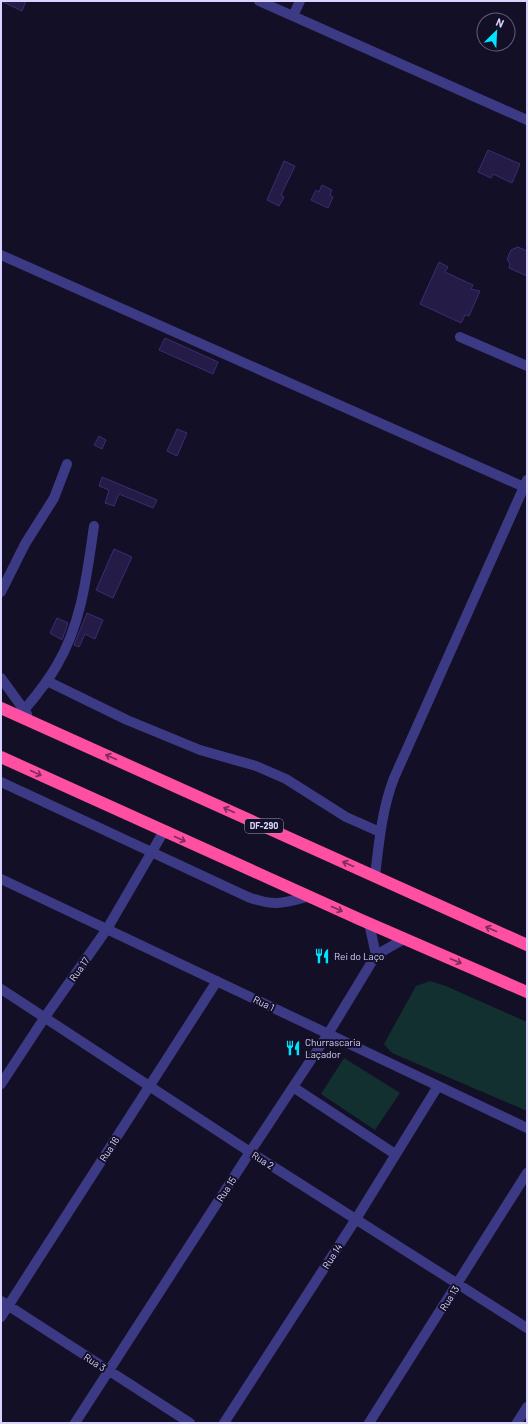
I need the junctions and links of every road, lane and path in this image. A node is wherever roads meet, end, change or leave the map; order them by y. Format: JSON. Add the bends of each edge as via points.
{"nodes":[{"id":1,"x":259,"y":1,"type":"edge"},
{"id":2,"x":300,"y":1,"type":"edge"},
{"id":3,"x":293,"y":16,"type":"junction"},
{"id":4,"x":527,"y":120,"type":"edge"},
{"id":5,"x":1,"y":255,"type":"edge"},
{"id":6,"x":460,"y":337,"type":"dead end"},
{"id":7,"x":527,"y":366,"type":"edge"},
{"id":8,"x":67,"y":464,"type":"dead end"},
{"id":9,"x":525,"y":483,"type":"edge"},
{"id":10,"x":94,"y":526,"type":"dead end"},
{"id":11,"x":1,"y":592,"type":"edge"},
{"id":12,"x":1,"y":678,"type":"edge"},
{"id":13,"x":47,"y":681,"type":"junction"},
{"id":14,"x":1,"y":708,"type":"edge"},
{"id":15,"x":24,"y":710,"type":"junction"},
{"id":16,"x":31,"y":721,"type":"junction"},
{"id":17,"x":1,"y":757,"type":"edge"},
{"id":18,"x":1,"y":782,"type":"edge"},
{"id":19,"x":164,"y":831,"type":"junction"},
{"id":20,"x":380,"y":832,"type":"junction"},
{"id":21,"x":152,"y":852,"type":"junction"},
{"id":22,"x":374,"y":876,"type":"junction"},
{"id":23,"x":1,"y":879,"type":"edge"},
{"id":24,"x":310,"y":896,"type":"junction"},
{"id":25,"x":369,"y":922,"type":"junction"},
{"id":26,"x":107,"y":929,"type":"junction"},
{"id":27,"x":404,"y":939,"type":"junction"},
{"id":28,"x":527,"y":945,"type":"edge"},
{"id":29,"x":376,"y":955,"type":"junction"},
{"id":30,"x":217,"y":981,"type":"junction"},
{"id":31,"x":1,"y":989,"type":"edge"},
{"id":32,"x":527,"y":992,"type":"edge"},
{"id":33,"x":45,"y":1017,"type":"junction"},
{"id":34,"x":328,"y":1034,"type":"junction"},
{"id":35,"x":1,"y":1084,"type":"edge"},
{"id":36,"x":149,"y":1086,"type":"junction"},
{"id":37,"x":438,"y":1086,"type":"junction"},
{"id":38,"x":293,"y":1087,"type":"junction"},
{"id":39,"x":527,"y":1128,"type":"edge"},
{"id":40,"x":250,"y":1152,"type":"junction"},
{"id":41,"x":395,"y":1154,"type":"junction"},
{"id":42,"x":527,"y":1173,"type":"edge"},
{"id":43,"x":356,"y":1219,"type":"junction"},
{"id":44,"x":458,"y":1284,"type":"junction"},
{"id":45,"x":5,"y":1303,"type":"edge"},
{"id":46,"x":1,"y":1317,"type":"edge"},
{"id":47,"x":527,"y":1328,"type":"edge"},
{"id":48,"x":109,"y":1371,"type":"junction"},
{"id":49,"x":527,"y":1407,"type":"edge"},
{"id":50,"x":75,"y":1423,"type":"edge"},
{"id":51,"x":190,"y":1423,"type":"edge"},
{"id":52,"x":224,"y":1423,"type":"edge"},
{"id":53,"x":370,"y":1423,"type":"edge"},
{"id":54,"x":516,"y":1423,"type":"edge"}],
"edges":[{"from":1,"to":3,"type":"street"},
{"from":2,"to":3,"type":"street"},
{"from":3,"to":4,"type":"street"},
{"from":5,"to":9,"type":"street"},
{"from":6,"to":7,"type":"street"},
{"from":8,"to":11,"type":"street","via":[[54,498],[25,544]]},
{"from":9,"to":20,"type":"street","via":[[394,778]]},
{"from":10,"to":13,"type":"street","via":[[78,613],[64,651]]},
{"from":12,"to":15,"type":"street"},
{"from":13,"to":15,"type":"street"},
{"from":13,"to":20,"type":"street","via":[[127,720],[200,750],[256,766],[286,779],[346,817]]},
{"from":14,"to":16,"type":"highway","number":"DF-290"},
{"from":15,"to":16,"type":"street"},
{"from":22,"to":16,"type":"highway","number":"DF-290","one_way":true},
{"from":17,"to":19,"type":"highway","one_way":true},
{"from":18,"to":21,"type":"street"},
{"from":19,"to":21,"type":"street","name":"Rua 17"},
{"from":19,"to":24,"type":"highway","one_way":true},
{"from":20,"to":22,"type":"street"},
{"from":21,"to":24,"type":"street","via":[[248,897],[270,904]]},
{"from":21,"to":26,"type":"street","name":"Rua 17"},
{"from":28,"to":22,"type":"highway","number":"DF-290","one_way":true},
{"from":23,"to":26,"type":"street","name":"Rua 1"},
{"from":24,"to":25,"type":"highway","one_way":true},
{"from":25,"to":27,"type":"highway"},
{"from":25,"to":29,"type":"street"},
{"from":26,"to":30,"type":"street","name":"Rua 1"},
{"from":26,"to":33,"type":"street","name":"Rua 17"},
{"from":27,"to":29,"type":"street"},
{"from":27,"to":32,"type":"highway","one_way":true},
{"from":29,"to":34,"type":"street","name":"Rua 15"},
{"from":30,"to":34,"type":"street","name":"Rua 1"},
{"from":30,"to":36,"type":"street","name":"Rua 16"},
{"from":31,"to":33,"type":"street","name":"Rua 2"},
{"from":33,"to":35,"type":"street","name":"Rua 17"},
{"from":33,"to":36,"type":"street","name":"Rua 2"},
{"from":34,"to":37,"type":"street","name":"Rua 1"},
{"from":34,"to":38,"type":"street","name":"Rua 15"},
{"from":36,"to":40,"type":"street","name":"Rua 2"},
{"from":36,"to":45,"type":"street","name":"Rua 16"},
{"from":37,"to":39,"type":"street","name":"Rua 1"},
{"from":37,"to":41,"type":"street","name":"Rua 14"},
{"from":38,"to":40,"type":"street","name":"Rua 15"},
{"from":38,"to":41,"type":"street"},
{"from":40,"to":43,"type":"street","name":"Rua 2"},
{"from":40,"to":48,"type":"street","name":"Rua 15"},
{"from":41,"to":43,"type":"street","name":"Rua 14"},
{"from":42,"to":44,"type":"street","name":"Rua 13"},
{"from":43,"to":44,"type":"street","name":"Rua 2"},
{"from":43,"to":52,"type":"street","name":"Rua 14"},
{"from":44,"to":47,"type":"street","name":"Rua 2"},
{"from":44,"to":53,"type":"street","name":"Rua 13"},
{"from":45,"to":46,"type":"street","name":"Rua 16"},
{"from":45,"to":48,"type":"street","name":"Rua 3"},
{"from":48,"to":50,"type":"street","name":"Rua 15"},
{"from":48,"to":51,"type":"street","name":"Rua 3"},
{"from":49,"to":54,"type":"street"}]}
